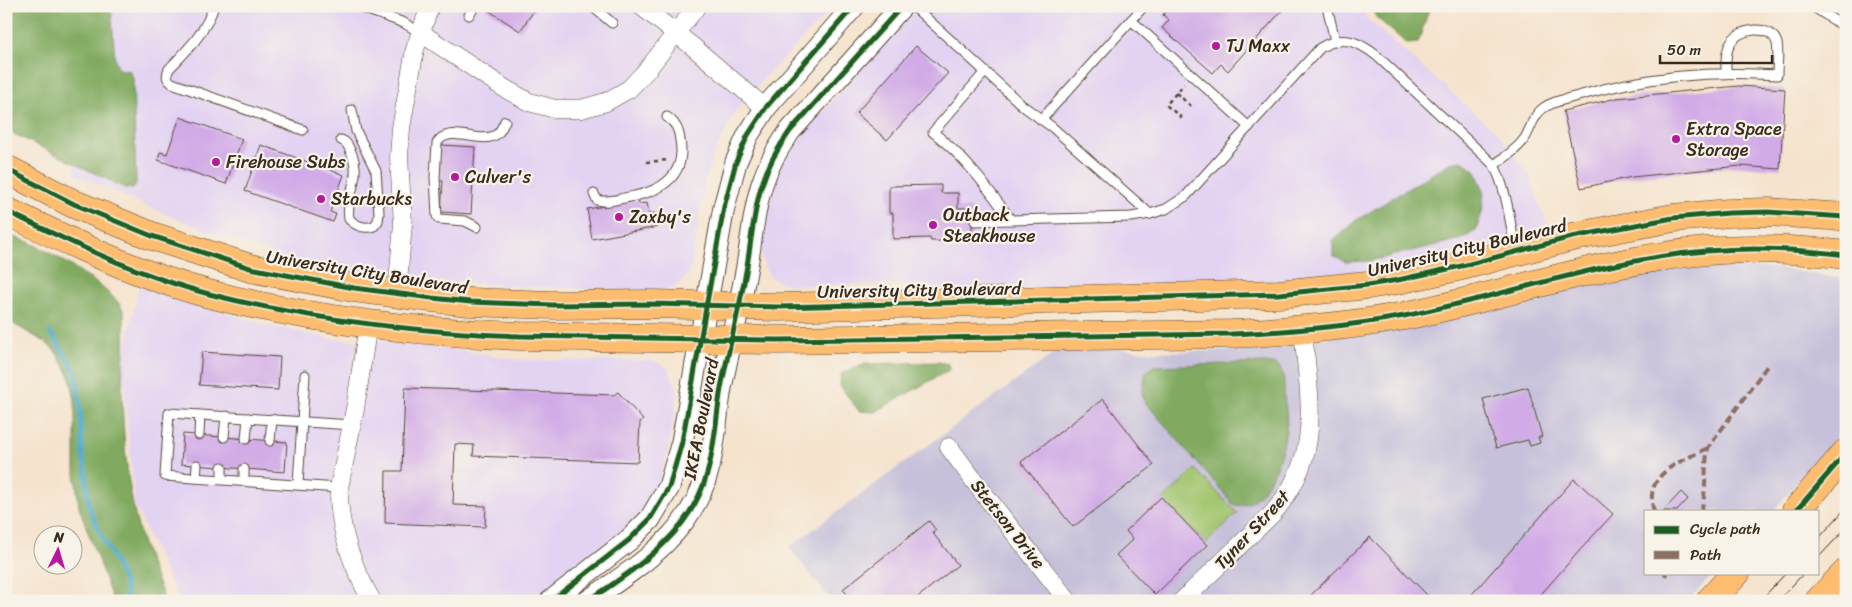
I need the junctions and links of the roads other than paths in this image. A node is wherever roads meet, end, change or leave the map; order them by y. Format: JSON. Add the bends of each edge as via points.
{"nodes":[{"id":1,"x":214,"y":6,"type":"edge"},
{"id":2,"x":357,"y":6,"type":"edge"},
{"id":3,"x":430,"y":6,"type":"edge"},
{"id":4,"x":475,"y":6,"type":"edge"},
{"id":5,"x":592,"y":6,"type":"edge"},
{"id":6,"x":641,"y":6,"type":"edge"},
{"id":7,"x":697,"y":6,"type":"edge"},
{"id":8,"x":854,"y":6,"type":"edge"},
{"id":9,"x":902,"y":6,"type":"edge"},
{"id":10,"x":913,"y":6,"type":"edge"},
{"id":11,"x":1144,"y":6,"type":"edge"},
{"id":12,"x":1327,"y":6,"type":"edge"},
{"id":13,"x":1812,"y":6,"type":"edge"},
{"id":14,"x":469,"y":15,"type":"dead end"},
{"id":15,"x":1131,"y":20,"type":"junction"},
{"id":16,"x":612,"y":23,"type":"dead end"},
{"id":17,"x":1846,"y":28,"type":"edge"},
{"id":18,"x":421,"y":33,"type":"junction"},
{"id":19,"x":675,"y":33,"type":"junction"},
{"id":20,"x":1335,"y":41,"type":"junction"},
{"id":21,"x":985,"y":72,"type":"junction"},
{"id":22,"x":1726,"y":73,"type":"junction"},
{"id":23,"x":765,"y":108,"type":"junction"},
{"id":24,"x":352,"y":110,"type":"dead end"},
{"id":25,"x":668,"y":118,"type":"dead end"},
{"id":26,"x":1041,"y":120,"type":"junction"},
{"id":27,"x":505,"y":121,"type":"dead end"},
{"id":28,"x":1249,"y":127,"type":"junction"},
{"id":29,"x":303,"y":130,"type":"dead end"},
{"id":30,"x":341,"y":140,"type":"dead end"},
{"id":31,"x":1494,"y":165,"type":"junction"},
{"id":32,"x":6,"y":169,"type":"edge"},
{"id":33,"x":594,"y":194,"type":"dead end"},
{"id":34,"x":6,"y":210,"type":"edge"},
{"id":35,"x":1150,"y":214,"type":"junction"},
{"id":36,"x":1846,"y":217,"type":"edge"},
{"id":37,"x":1010,"y":220,"type":"junction"},
{"id":38,"x":975,"y":221,"type":"dead end"},
{"id":39,"x":477,"y":226,"type":"dead end"},
{"id":40,"x":1516,"y":252,"type":"junction"},
{"id":41,"x":1846,"y":255,"type":"edge"},
{"id":42,"x":397,"y":294,"type":"junction"},
{"id":43,"x":706,"y":306,"type":"junction"},
{"id":44,"x":739,"y":306,"type":"junction"},
{"id":45,"x":368,"y":324,"type":"junction"},
{"id":46,"x":1303,"y":330,"type":"junction"},
{"id":47,"x":699,"y":339,"type":"junction"},
{"id":48,"x":732,"y":339,"type":"junction"},
{"id":49,"x":306,"y":375,"type":"dead end"},
{"id":50,"x":200,"y":415,"type":"junction"},
{"id":51,"x":226,"y":416,"type":"junction"},
{"id":52,"x":248,"y":418,"type":"junction"},
{"id":53,"x":272,"y":419,"type":"junction"},
{"id":54,"x":302,"y":421,"type":"junction"},
{"id":55,"x":352,"y":425,"type":"junction"},
{"id":56,"x":199,"y":435,"type":"dead end"},
{"id":57,"x":224,"y":437,"type":"dead end"},
{"id":58,"x":246,"y":439,"type":"dead end"},
{"id":59,"x":270,"y":441,"type":"dead end"},
{"id":60,"x":949,"y":447,"type":"dead end"},
{"id":61,"x":1846,"y":453,"type":"edge"},
{"id":62,"x":197,"y":465,"type":"dead end"},
{"id":63,"x":222,"y":467,"type":"dead end"},
{"id":64,"x":244,"y":469,"type":"dead end"},
{"id":65,"x":268,"y":471,"type":"dead end"},
{"id":66,"x":196,"y":478,"type":"junction"},
{"id":67,"x":222,"y":479,"type":"junction"},
{"id":68,"x":244,"y":480,"type":"junction"},
{"id":69,"x":268,"y":482,"type":"junction"},
{"id":70,"x":298,"y":484,"type":"junction"},
{"id":71,"x":340,"y":488,"type":"junction"},
{"id":72,"x":1797,"y":510,"type":"edge"},
{"id":73,"x":1846,"y":573,"type":"edge"},
{"id":74,"x":1735,"y":574,"type":"edge"},
{"id":75,"x":372,"y":601,"type":"edge"},
{"id":76,"x":551,"y":601,"type":"edge"},
{"id":77,"x":588,"y":601,"type":"edge"},
{"id":78,"x":1068,"y":601,"type":"edge"},
{"id":79,"x":1182,"y":601,"type":"edge"},
{"id":80,"x":1710,"y":601,"type":"edge"},
{"id":81,"x":1819,"y":601,"type":"edge"}],
"edges":[{"from":1,"to":29,"type":"lane","via":[[203,31],[169,69],[168,80]]},
{"from":2,"to":18,"type":"lane","via":[[404,23]]},
{"from":3,"to":18,"type":"street"},
{"from":4,"to":14,"type":"lane"},
{"from":5,"to":16,"type":"lane"},
{"from":6,"to":19,"type":"street"},
{"from":7,"to":19,"type":"street"},
{"from":8,"to":23,"type":"street","name":"IKEA Boulevard"},
{"from":9,"to":44,"type":"street","name":"IKEA Boulevard","via":[[790,131],[774,154],[756,202]]},
{"from":10,"to":21,"type":"lane"},
{"from":11,"to":15,"type":"lane"},
{"from":12,"to":20,"type":"lane"},
{"from":13,"to":17,"type":"lane"},
{"from":15,"to":26,"type":"lane"},
{"from":15,"to":28,"type":"lane"},
{"from":18,"to":19,"type":"street","via":[[516,96],[541,106],[568,110],[606,102],[628,89]]},
{"from":18,"to":42,"type":"street","via":[[411,70],[399,145],[403,224]]},
{"from":19,"to":23,"type":"street"},
{"from":20,"to":28,"type":"lane","via":[[1315,53]]},
{"from":20,"to":31,"type":"lane","via":[[1356,42],[1367,48]]},
{"from":21,"to":26,"type":"lane"},
{"from":21,"to":37,"type":"lane","via":[[933,132],[980,177]]},
{"from":22,"to":22,"type":"lane","via":[[1777,75],[1778,52],[1774,37],[1760,31],[1737,35],[1728,48]]},
{"from":22,"to":31,"type":"lane","via":[[1616,84],[1548,105],[1538,112],[1520,144]]},
{"from":23,"to":43,"type":"street","name":"IKEA Boulevard","via":[[741,148],[731,174]]},
{"from":24,"to":30,"type":"lane","via":[[353,124],[376,171],[379,212],[374,226],[360,226],[350,219],[356,166],[347,145]]},
{"from":25,"to":33,"type":"lane","via":[[676,126],[682,148],[680,161],[670,179],[644,195],[605,201],[597,200]]},
{"from":26,"to":35,"type":"lane"},
{"from":27,"to":39,"type":"lane","via":[[499,132],[491,137],[448,135],[437,143],[437,216]]},
{"from":28,"to":35,"type":"lane","via":[[1186,196],[1166,209]]},
{"from":31,"to":40,"type":"lane","via":[[1500,177]]},
{"from":32,"to":42,"type":"main road","name":"University City Boulevard","via":[[74,204],[206,255],[250,268]]},
{"from":34,"to":45,"type":"main road","via":[[147,273],[208,293],[286,311]]},
{"from":35,"to":37,"type":"lane"},
{"from":36,"to":40,"type":"main road","name":"University City Boulevard","via":[[1768,212],[1703,215],[1606,230]]},
{"from":37,"to":38,"type":"lane"},
{"from":40,"to":44,"type":"main road","name":"University City Boulevard","via":[[1383,283],[1279,294]]},
{"from":41,"to":46,"type":"main road","via":[[1775,248],[1696,252],[1619,265],[1402,316]]},
{"from":42,"to":43,"type":"main road","name":"University City Boulevard","via":[[486,302]]},
{"from":43,"to":44,"type":"main road","name":"University City Boulevard"},
{"from":43,"to":47,"type":"street","name":"IKEA Boulevard"},
{"from":44,"to":48,"type":"street","name":"IKEA Boulevard"},
{"from":45,"to":47,"type":"main road","via":[[497,336]]},
{"from":45,"to":55,"type":"street"},
{"from":46,"to":48,"type":"main road","via":[[1231,334]]},
{"from":46,"to":79,"type":"street","name":"Tyner Street","via":[[1310,434],[1295,482],[1272,514]]},
{"from":47,"to":48,"type":"main road"},
{"from":47,"to":76,"type":"street","name":"IKEA Boulevard","via":[[678,460],[663,498],[629,540]]},
{"from":48,"to":77,"type":"street","name":"IKEA Boulevard","via":[[707,473],[699,496],[679,527],[657,551]]},
{"from":49,"to":54,"type":"lane"},
{"from":50,"to":51,"type":"lane"},
{"from":50,"to":56,"type":"lane"},
{"from":50,"to":66,"type":"lane","via":[[169,413],[165,476]]},
{"from":51,"to":52,"type":"lane"},
{"from":51,"to":57,"type":"lane"},
{"from":52,"to":53,"type":"lane"},
{"from":52,"to":58,"type":"lane"},
{"from":53,"to":54,"type":"lane"},
{"from":53,"to":59,"type":"lane"},
{"from":54,"to":55,"type":"lane"},
{"from":54,"to":70,"type":"lane"},
{"from":55,"to":71,"type":"street"},
{"from":60,"to":78,"type":"street","name":"Stetson Drive"},
{"from":61,"to":72,"type":"main road"},
{"from":62,"to":66,"type":"lane"},
{"from":63,"to":67,"type":"lane"},
{"from":64,"to":68,"type":"lane"},
{"from":65,"to":69,"type":"lane"},
{"from":66,"to":67,"type":"lane"},
{"from":67,"to":68,"type":"lane"},
{"from":68,"to":69,"type":"lane"},
{"from":69,"to":70,"type":"lane"},
{"from":70,"to":71,"type":"lane"},
{"from":71,"to":75,"type":"street","via":[[342,525],[347,545],[357,576]]},
{"from":73,"to":81,"type":"main road"},
{"from":74,"to":80,"type":"main road"}]}
